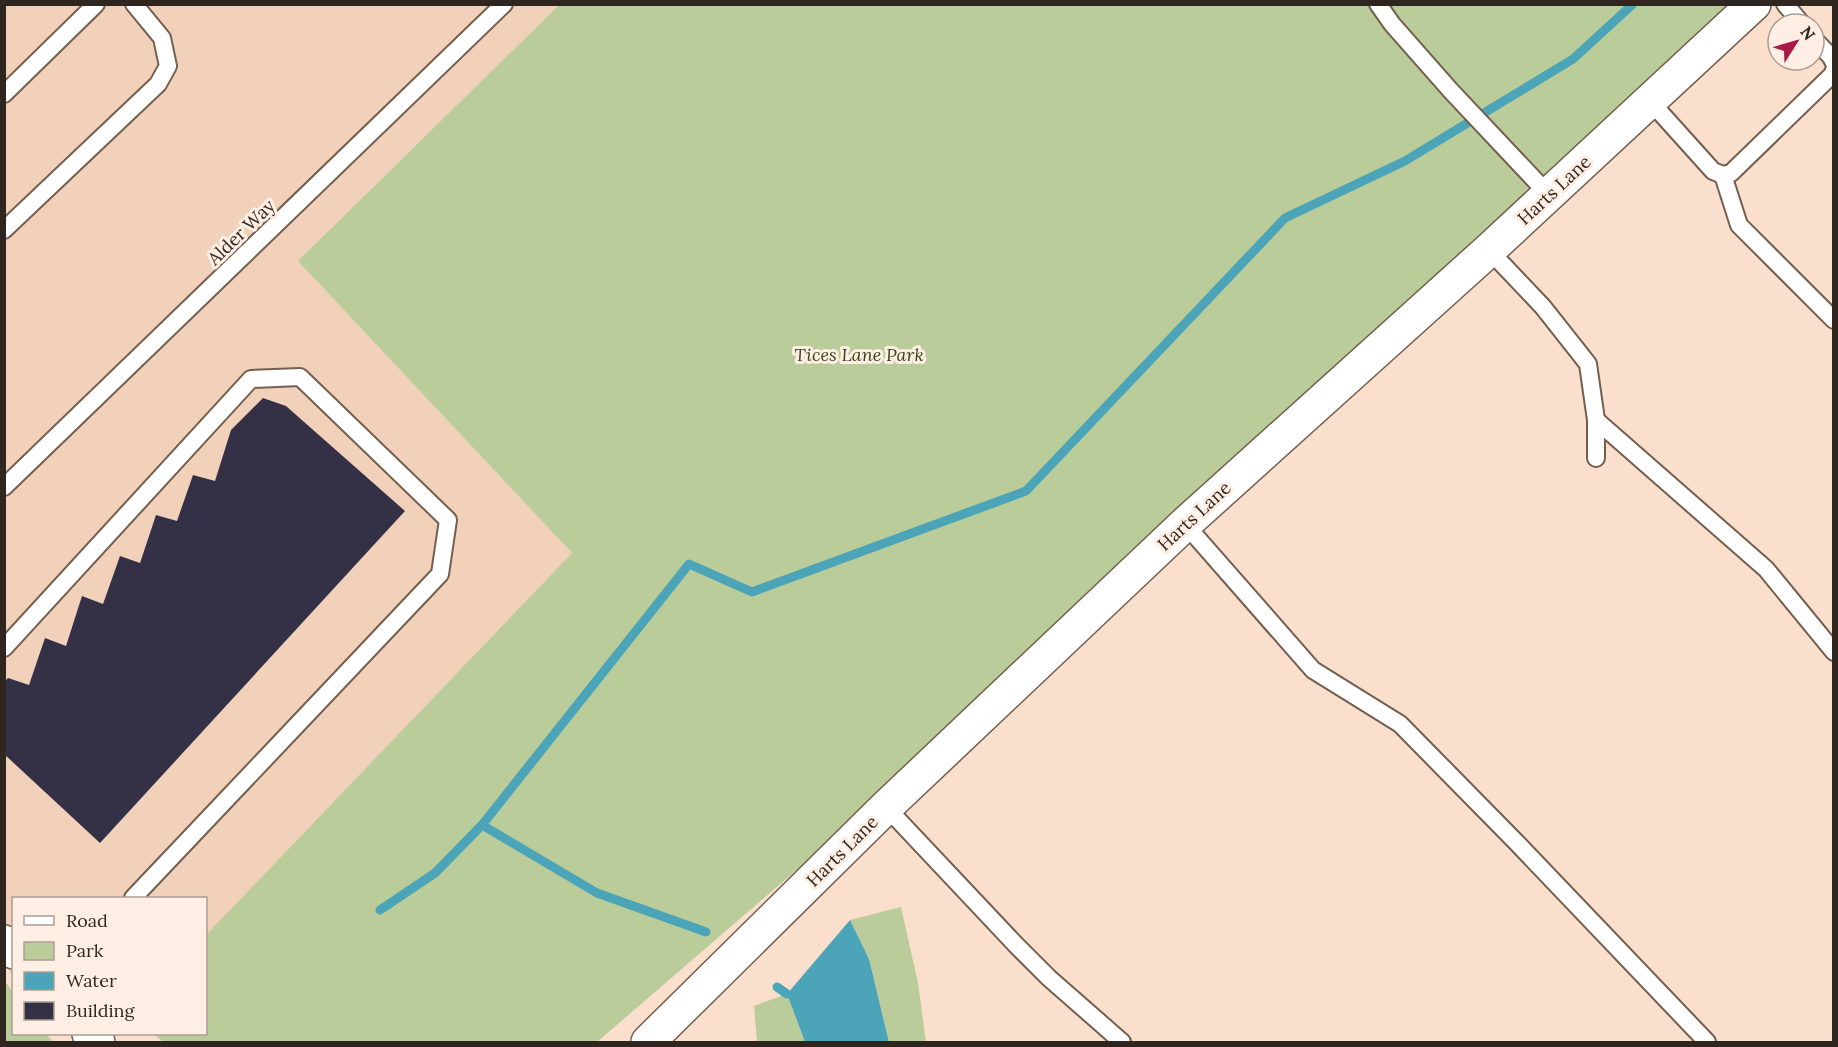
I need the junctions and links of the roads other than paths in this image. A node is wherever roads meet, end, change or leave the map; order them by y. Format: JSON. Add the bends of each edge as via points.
{"nodes":[{"id":1,"x":96,"y":4,"type":"edge"},
{"id":2,"x":134,"y":4,"type":"edge"},
{"id":3,"x":504,"y":4,"type":"edge"},
{"id":4,"x":1378,"y":4,"type":"edge"},
{"id":5,"x":1754,"y":4,"type":"edge"},
{"id":6,"x":1833,"y":70,"type":"edge"},
{"id":7,"x":4,"y":94,"type":"edge"},
{"id":8,"x":1650,"y":101,"type":"junction"},
{"id":9,"x":1722,"y":175,"type":"junction"},
{"id":10,"x":1549,"y":195,"type":"junction"},
{"id":11,"x":4,"y":230,"type":"edge"},
{"id":12,"x":1489,"y":250,"type":"junction"},
{"id":13,"x":1833,"y":320,"type":"edge"},
{"id":14,"x":1596,"y":420,"type":"junction"},
{"id":15,"x":1596,"y":458,"type":"dead end"},
{"id":16,"x":4,"y":487,"type":"edge"},
{"id":17,"x":1185,"y":524,"type":"junction"},
{"id":18,"x":4,"y":648,"type":"edge"},
{"id":19,"x":1833,"y":652,"type":"edge"},
{"id":20,"x":886,"y":807,"type":"junction"},
{"id":21,"x":134,"y":897,"type":"edge"},
{"id":22,"x":648,"y":1042,"type":"edge"},
{"id":23,"x":1122,"y":1042,"type":"edge"},
{"id":24,"x":1707,"y":1042,"type":"edge"}],
"edges":[{"from":1,"to":7,"type":"lane"},
{"from":2,"to":11,"type":"lane","via":[[162,38],[168,66],[158,84]]},
{"from":3,"to":16,"type":"lane","name":"Alder Way"},
{"from":4,"to":10,"type":"lane","via":[[1451,91]]},
{"from":5,"to":8,"type":"street","name":"Harts Lane"},
{"from":6,"to":9,"type":"lane","via":[[1731,173]]},
{"from":8,"to":9,"type":"lane","via":[[1713,171]]},
{"from":8,"to":10,"type":"street","name":"Harts Lane"},
{"from":9,"to":13,"type":"lane","via":[[1739,225]]},
{"from":10,"to":12,"type":"street","name":"Harts Lane"},
{"from":12,"to":14,"type":"lane","via":[[1543,307],[1588,364]]},
{"from":12,"to":17,"type":"street","name":"Harts Lane"},
{"from":14,"to":15,"type":"lane"},
{"from":14,"to":19,"type":"lane","via":[[1767,569]]},
{"from":17,"to":20,"type":"street","name":"Harts Lane"},
{"from":17,"to":24,"type":"lane","via":[[1313,670],[1400,724]]},
{"from":18,"to":21,"type":"lane","via":[[251,379],[300,377],[448,520],[440,573]]},
{"from":20,"to":22,"type":"street","name":"Harts Lane"},
{"from":20,"to":23,"type":"lane","via":[[1049,978]]}]}
